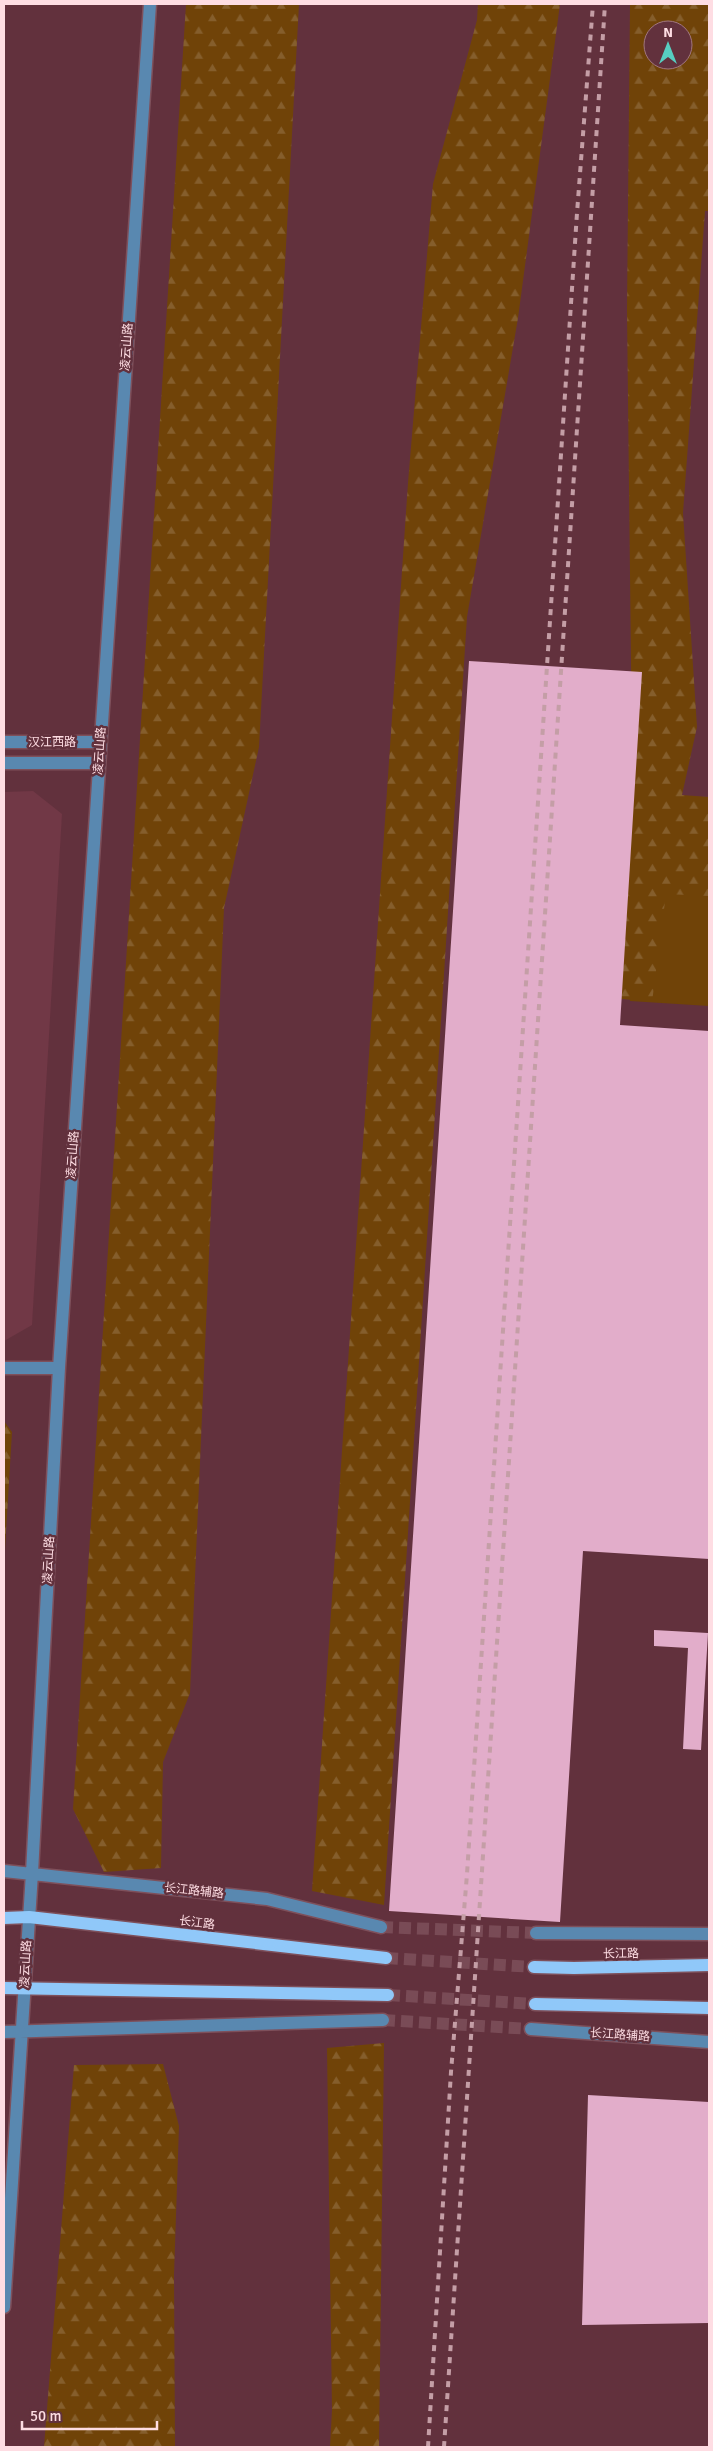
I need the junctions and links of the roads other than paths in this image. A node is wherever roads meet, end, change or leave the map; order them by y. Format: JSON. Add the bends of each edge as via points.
{"nodes":[{"id":1,"x":150,"y":4,"type":"edge"},
{"id":2,"x":4,"y":742,"type":"edge"},
{"id":3,"x":100,"y":742,"type":"junction"},
{"id":4,"x":98,"y":762,"type":"junction"},
{"id":5,"x":4,"y":763,"type":"edge"},
{"id":6,"x":4,"y":1368,"type":"edge"},
{"id":7,"x":59,"y":1368,"type":"junction"},
{"id":8,"x":4,"y":1871,"type":"edge"},
{"id":9,"x":32,"y":1873,"type":"junction"},
{"id":10,"x":29,"y":1917,"type":"junction"},
{"id":11,"x":4,"y":1918,"type":"edge"},
{"id":12,"x":709,"y":1926,"type":"edge"},
{"id":13,"x":381,"y":1927,"type":"tunnel mouth"},
{"id":14,"x":536,"y":1933,"type":"tunnel mouth"},
{"id":15,"x":709,"y":1934,"type":"edge"},
{"id":16,"x":386,"y":1958,"type":"tunnel mouth"},
{"id":17,"x":709,"y":1965,"type":"edge"},
{"id":18,"x":534,"y":1967,"type":"tunnel mouth"},
{"id":19,"x":25,"y":1987,"type":"junction"},
{"id":20,"x":4,"y":1988,"type":"edge"},
{"id":21,"x":388,"y":1995,"type":"tunnel mouth"},
{"id":22,"x":535,"y":2004,"type":"tunnel mouth"},
{"id":23,"x":709,"y":2008,"type":"edge"},
{"id":24,"x":384,"y":2020,"type":"tunnel mouth"},
{"id":25,"x":531,"y":2028,"type":"tunnel mouth"},
{"id":26,"x":22,"y":2031,"type":"junction"},
{"id":27,"x":4,"y":2032,"type":"edge"},
{"id":28,"x":709,"y":2042,"type":"edge"},
{"id":29,"x":4,"y":2307,"type":"edge"}],
"edges":[{"from":1,"to":3,"type":"street","name":"凌云山路"},
{"from":2,"to":3,"type":"street","name":"汉江西路"},
{"from":3,"to":4,"type":"street","name":"凌云山路"},
{"from":4,"to":5,"type":"street","name":"汉江西路"},
{"from":4,"to":7,"type":"street","name":"凌云山路"},
{"from":6,"to":7,"type":"street"},
{"from":7,"to":9,"type":"street","name":"凌云山路"},
{"from":8,"to":9,"type":"street","name":"长江路辅路"},
{"from":9,"to":10,"type":"street","name":"凌云山路"},
{"from":9,"to":13,"type":"street","name":"长江路辅路","via":[[267,1899]]},
{"from":10,"to":11,"type":"main road","name":"长江路"},
{"from":10,"to":16,"type":"main road","name":"长江路"},
{"from":10,"to":19,"type":"street","name":"凌云山路"},
{"from":12,"to":15,"type":"street"},
{"from":14,"to":15,"type":"street"},
{"from":17,"to":18,"type":"main road","name":"长江路"},
{"from":19,"to":20,"type":"main road"},
{"from":19,"to":21,"type":"main road"},
{"from":19,"to":26,"type":"street","name":"凌云山路"},
{"from":22,"to":23,"type":"main road"},
{"from":24,"to":26,"type":"street"},
{"from":25,"to":28,"type":"street","name":"长江路辅路"},
{"from":26,"to":27,"type":"street"},
{"from":26,"to":29,"type":"street","name":"凌云山路"}]}
